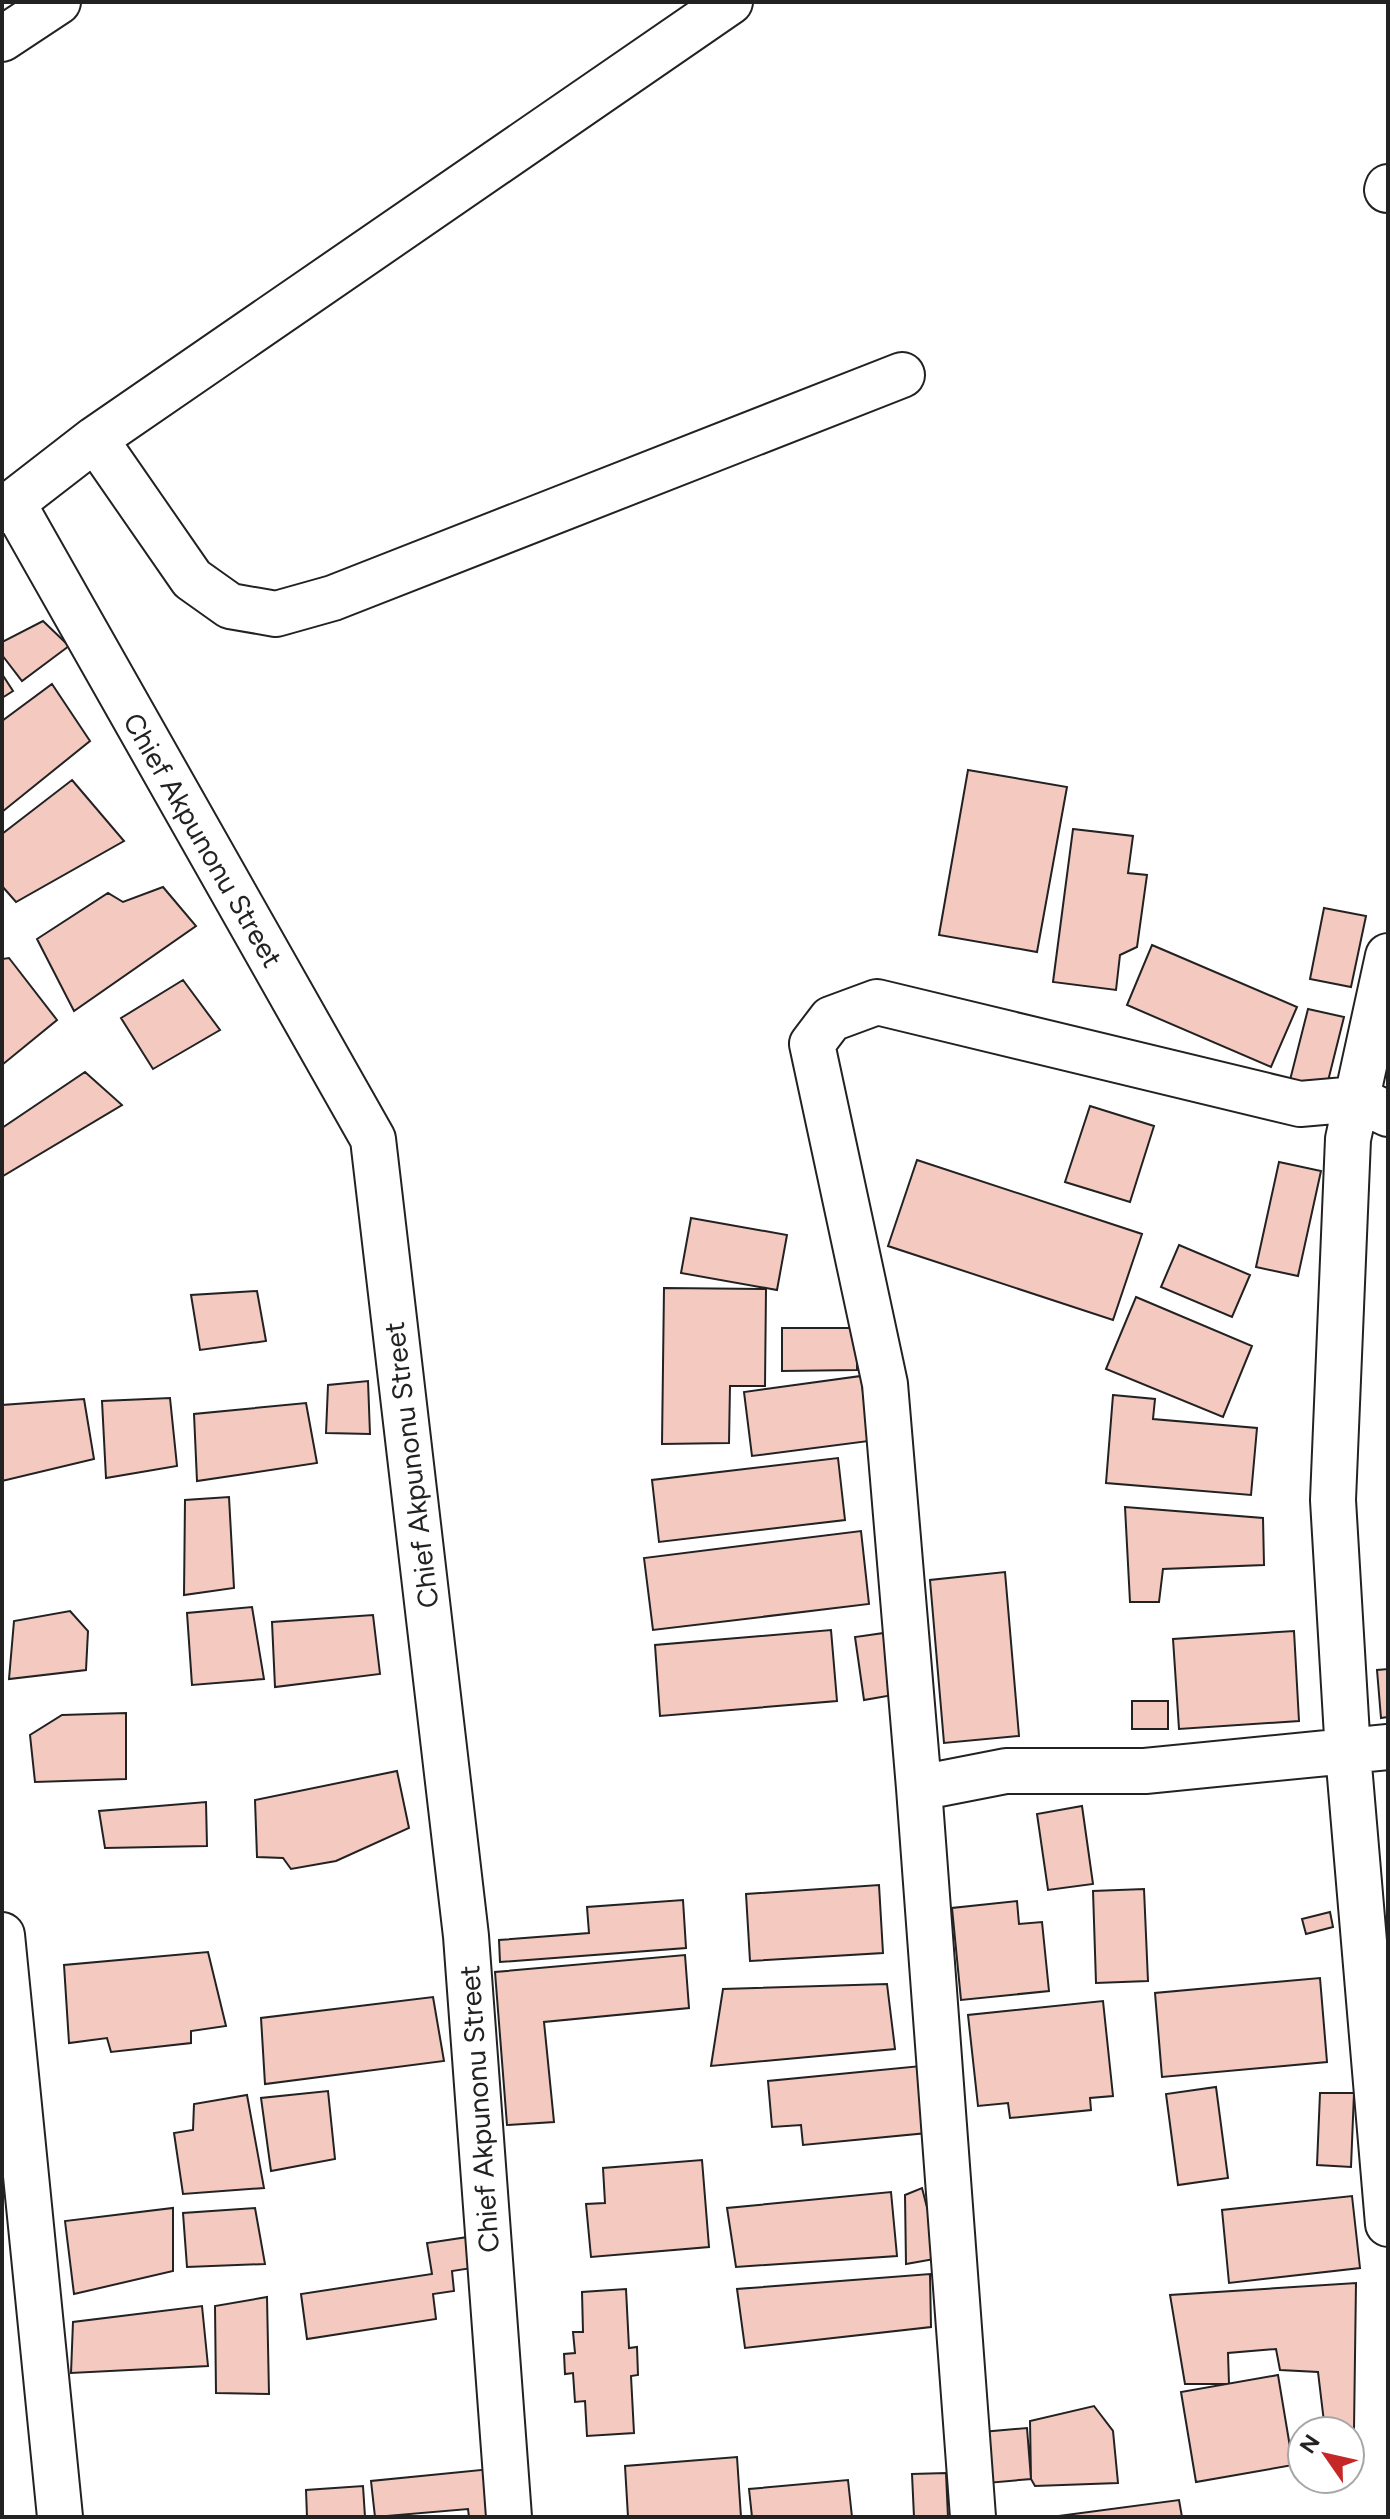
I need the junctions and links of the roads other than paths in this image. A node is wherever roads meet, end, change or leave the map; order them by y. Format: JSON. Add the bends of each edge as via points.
{"nodes":[{"id":1,"x":58,"y":2,"type":"edge"},
{"id":2,"x":730,"y":2,"type":"edge"},
{"id":3,"x":2,"y":39,"type":"edge"},
{"id":4,"x":902,"y":375,"type":"dead end"},
{"id":5,"x":95,"y":439,"type":"junction"},
{"id":6,"x":8,"y":508,"type":"edge"},
{"id":7,"x":1388,"y":956,"type":"edge"},
{"id":8,"x":1372,"y":1106,"type":"edge"},
{"id":9,"x":1368,"y":1750,"type":"edge"},
{"id":10,"x":919,"y":1788,"type":"junction"},
{"id":11,"x":2,"y":1935,"type":"edge"},
{"id":12,"x":1388,"y":2224,"type":"edge"},
{"id":13,"x":60,"y":2517,"type":"edge"},
{"id":14,"x":509,"y":2517,"type":"edge"},
{"id":15,"x":973,"y":2517,"type":"edge"}],
"edges":[{"from":1,"to":3,"type":"street"},
{"from":2,"to":5,"type":"street"},
{"from":4,"to":5,"type":"street","via":[[333,598],[276,614],[230,606],[192,579]]},
{"from":5,"to":6,"type":"street"},
{"from":6,"to":14,"type":"street","name":"Chief Akpunonu Street","via":[[373,1139],[466,1936]]},
{"from":7,"to":8,"type":"street"},
{"from":8,"to":9,"type":"street","via":[[1348,1139],[1333,1500]]},
{"from":8,"to":10,"type":"street","via":[[1300,1104],[877,1002],[831,1019],[812,1044],[885,1384]]},
{"from":9,"to":10,"type":"street","via":[[1145,1771],[1006,1771]]},
{"from":9,"to":12,"type":"street"},
{"from":10,"to":15,"type":"street"},
{"from":11,"to":13,"type":"street"}]}
